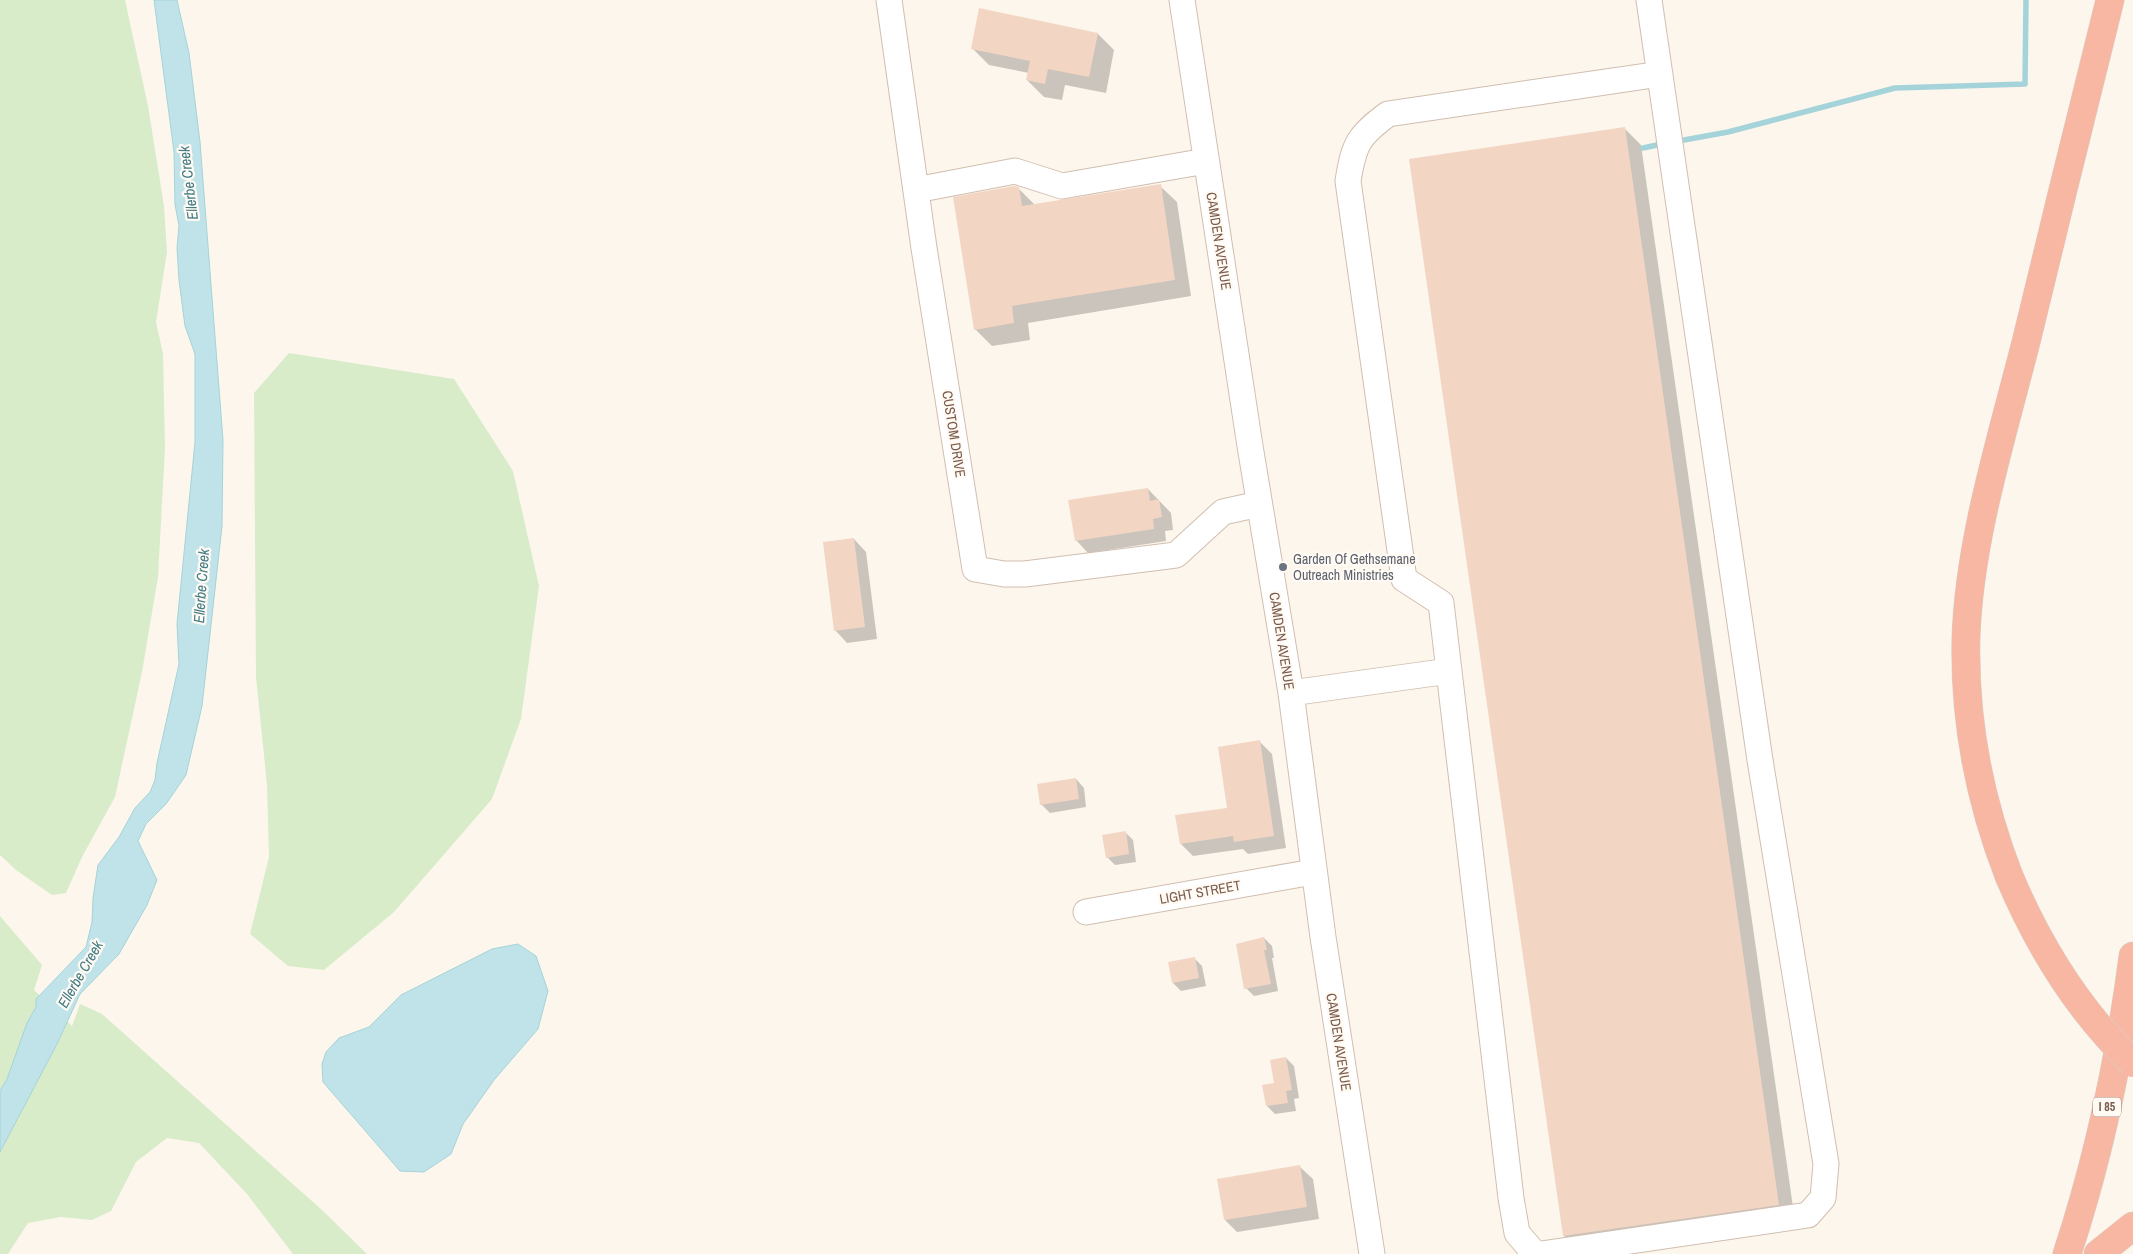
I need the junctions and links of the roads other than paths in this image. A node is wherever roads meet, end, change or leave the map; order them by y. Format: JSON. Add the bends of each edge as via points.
{"nodes":[{"id":1,"x":889,"y":0,"type":"edge"},
{"id":2,"x":1182,"y":0,"type":"edge"},
{"id":3,"x":1649,"y":0,"type":"edge"},
{"id":4,"x":2110,"y":0,"type":"edge"},
{"id":5,"x":1660,"y":74,"type":"junction"},
{"id":6,"x":1206,"y":161,"type":"junction"},
{"id":7,"x":916,"y":190,"type":"junction"},
{"id":8,"x":1259,"y":504,"type":"junction"},
{"id":9,"x":1450,"y":672,"type":"junction"},
{"id":10,"x":1291,"y":693,"type":"junction"},
{"id":11,"x":1313,"y":872,"type":"junction"},
{"id":12,"x":1086,"y":912,"type":"dead end"},
{"id":13,"x":2133,"y":956,"type":"edge"},
{"id":14,"x":2133,"y":1062,"type":"edge"},
{"id":15,"x":2133,"y":1226,"type":"edge"},
{"id":16,"x":2133,"y":1232,"type":"edge"},
{"id":17,"x":1372,"y":1254,"type":"edge"},
{"id":18,"x":1535,"y":1254,"type":"edge"},
{"id":19,"x":1541,"y":1254,"type":"edge"},
{"id":20,"x":2067,"y":1254,"type":"edge"},
{"id":21,"x":2098,"y":1254,"type":"edge"},
{"id":22,"x":2127,"y":1254,"type":"edge"}],
"edges":[{"from":1,"to":7,"type":"street","name":"CUSTOM DRIVE"},
{"from":2,"to":6,"type":"street","name":"CAMDEN AVENUE"},
{"from":3,"to":5,"type":"street"},
{"from":4,"to":14,"type":"highway","bridge":true,"via":[[1984,511],[1969,606],[1966,668],[1970,732],[1982,794],[2009,876],[2064,979]]},
{"from":5,"to":9,"type":"street","via":[[1388,114],[1366,130],[1352,154],[1348,181],[1404,579],[1441,603]]},
{"from":5,"to":19,"type":"street","via":[[1759,750],[1826,1164],[1823,1198],[1808,1215]]},
{"from":6,"to":7,"type":"street","via":[[1062,186],[1015,171]]},
{"from":6,"to":8,"type":"street","name":"CAMDEN AVENUE"},
{"from":7,"to":8,"type":"street","name":"CUSTOM DRIVE","via":[[975,569],[1025,574],[1176,555],[1223,512]]},
{"from":8,"to":10,"type":"street","name":"CAMDEN AVENUE"},
{"from":9,"to":10,"type":"street"},
{"from":9,"to":18,"type":"street","via":[[1510,1198],[1517,1233]]},
{"from":10,"to":11,"type":"street","name":"CAMDEN AVENUE"},
{"from":11,"to":12,"type":"street","name":"LIGHT STREET"},
{"from":11,"to":17,"type":"street","name":"CAMDEN AVENUE"},
{"from":13,"to":20,"type":"highway","number":"I 85","via":[[2108,1104]]},
{"from":15,"to":21,"type":"highway"},
{"from":16,"to":22,"type":"highway"}]}
